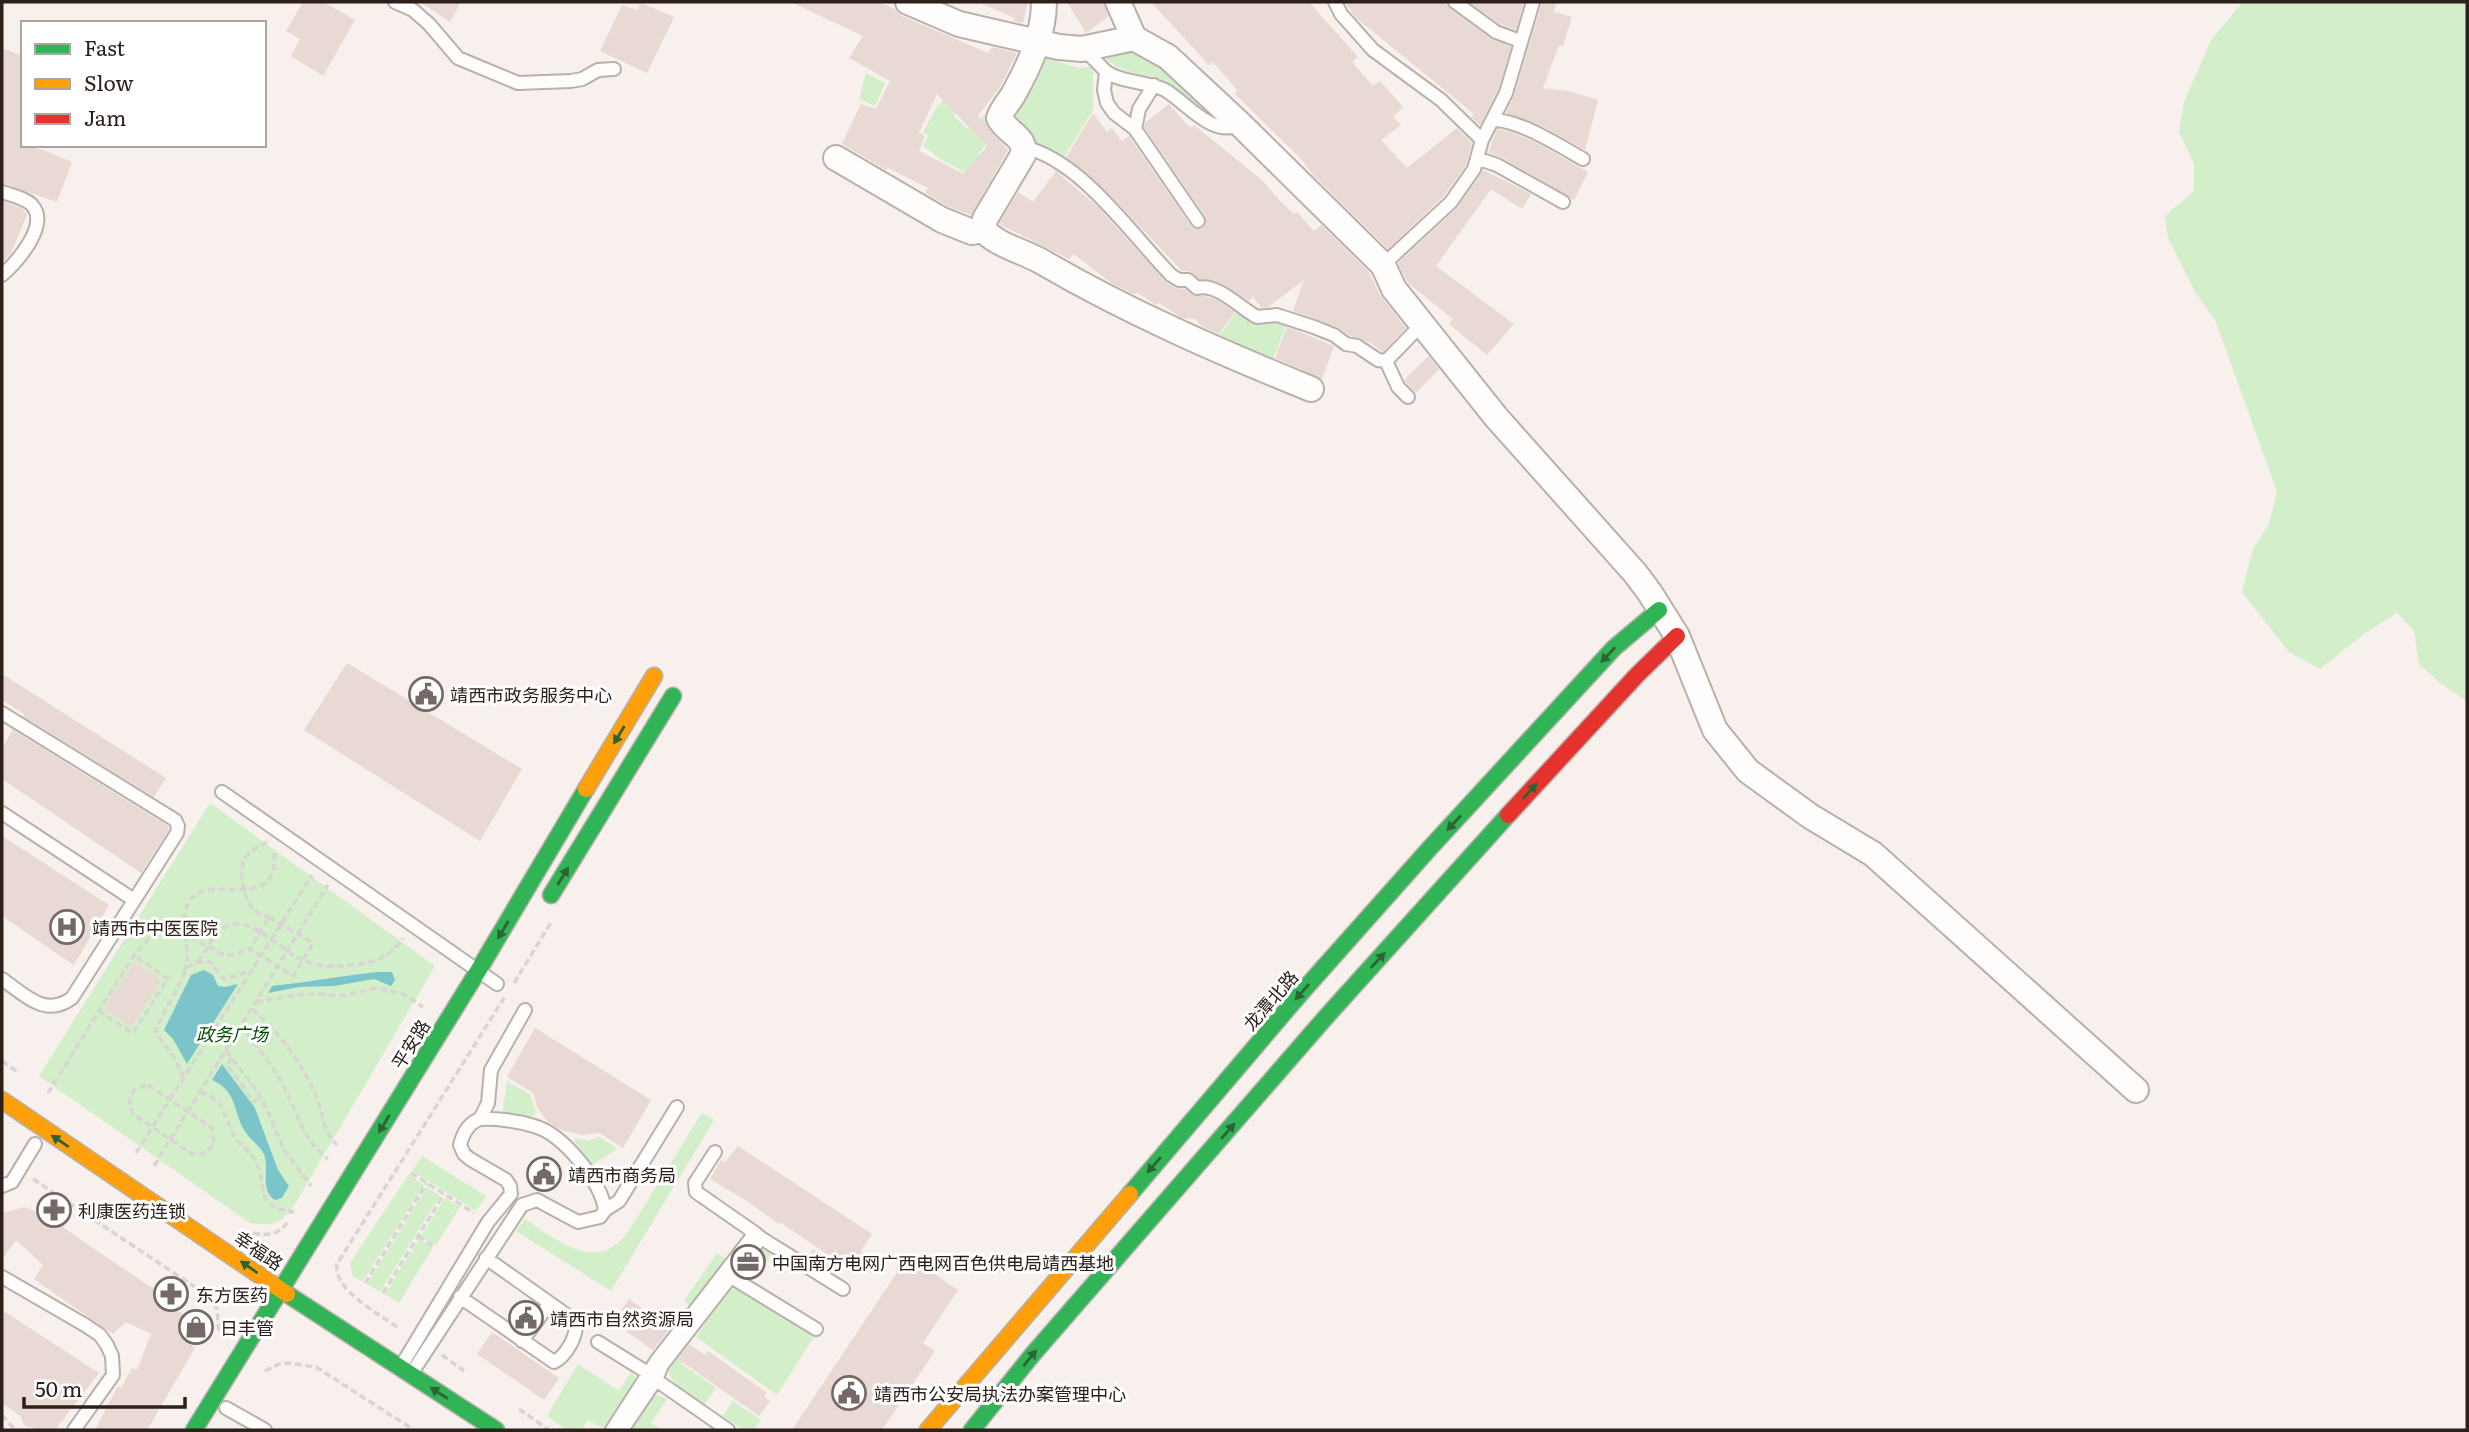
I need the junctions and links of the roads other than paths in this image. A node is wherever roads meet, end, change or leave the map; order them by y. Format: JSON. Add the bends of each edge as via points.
{"nodes":[{"id":1,"x":395,"y":2,"type":"edge"},
{"id":2,"x":908,"y":2,"type":"edge"},
{"id":3,"x":1044,"y":2,"type":"edge"},
{"id":4,"x":1118,"y":2,"type":"edge"},
{"id":5,"x":1335,"y":2,"type":"edge"},
{"id":6,"x":1455,"y":2,"type":"edge"},
{"id":7,"x":1533,"y":2,"type":"edge"},
{"id":8,"x":1133,"y":38,"type":"junction"},
{"id":9,"x":1039,"y":41,"type":"junction"},
{"id":10,"x":1520,"y":41,"type":"junction"},
{"id":11,"x":1082,"y":49,"type":"junction"},
{"id":12,"x":614,"y":69,"type":"dead end"},
{"id":13,"x":1106,"y":72,"type":"junction"},
{"id":14,"x":1154,"y":85,"type":"junction"},
{"id":15,"x":1492,"y":120,"type":"junction"},
{"id":16,"x":1240,"y":124,"type":"junction"},
{"id":17,"x":1135,"y":129,"type":"junction"},
{"id":18,"x":1482,"y":140,"type":"junction"},
{"id":19,"x":1024,"y":147,"type":"junction"},
{"id":20,"x":836,"y":158,"type":"dead end"},
{"id":21,"x":1479,"y":159,"type":"junction"},
{"id":22,"x":1583,"y":159,"type":"dead end"},
{"id":23,"x":2,"y":192,"type":"edge"},
{"id":24,"x":1563,"y":202,"type":"dead end"},
{"id":25,"x":1198,"y":221,"type":"dead end"},
{"id":26,"x":983,"y":230,"type":"junction"},
{"id":27,"x":1383,"y":265,"type":"junction"},
{"id":28,"x":2,"y":275,"type":"edge"},
{"id":29,"x":1423,"y":323,"type":"junction"},
{"id":30,"x":1386,"y":361,"type":"junction"},
{"id":31,"x":1311,"y":389,"type":"dead end"},
{"id":32,"x":1408,"y":397,"type":"dead end"},
{"id":33,"x":1659,"y":610,"type":"junction"},
{"id":34,"x":1677,"y":636,"type":"junction"},
{"id":35,"x":654,"y":676,"type":"dead end"},
{"id":36,"x":673,"y":696,"type":"dead end"},
{"id":37,"x":2,"y":713,"type":"edge"},
{"id":38,"x":222,"y":792,"type":"dead end"},
{"id":39,"x":2,"y":813,"type":"edge"},
{"id":40,"x":134,"y":901,"type":"junction"},
{"id":41,"x":546,"y":904,"type":"dead end"},
{"id":42,"x":478,"y":971,"type":"junction"},
{"id":43,"x":2,"y":979,"type":"edge"},
{"id":44,"x":497,"y":984,"type":"dead end"},
{"id":45,"x":525,"y":1010,"type":"dead end"},
{"id":46,"x":2136,"y":1090,"type":"dead end"},
{"id":47,"x":2,"y":1100,"type":"edge"},
{"id":48,"x":677,"y":1107,"type":"dead end"},
{"id":49,"x":480,"y":1119,"type":"junction"},
{"id":50,"x":19,"y":1134,"type":"dead end"},
{"id":51,"x":41,"y":1148,"type":"joint"},
{"id":52,"x":715,"y":1152,"type":"dead end"},
{"id":53,"x":2,"y":1186,"type":"edge"},
{"id":54,"x":605,"y":1210,"type":"junction"},
{"id":55,"x":758,"y":1235,"type":"junction"},
{"id":56,"x":486,"y":1258,"type":"junction"},
{"id":57,"x":2,"y":1277,"type":"edge"},
{"id":58,"x":731,"y":1278,"type":"junction"},
{"id":59,"x":281,"y":1289,"type":"junction"},
{"id":60,"x":842,"y":1289,"type":"dead end"},
{"id":61,"x":301,"y":1295,"type":"junction"},
{"id":62,"x":460,"y":1297,"type":"junction"},
{"id":63,"x":265,"y":1303,"type":"junction"},
{"id":64,"x":549,"y":1304,"type":"junction"},
{"id":65,"x":816,"y":1329,"type":"dead end"},
{"id":66,"x":522,"y":1341,"type":"junction"},
{"id":67,"x":598,"y":1342,"type":"dead end"},
{"id":68,"x":405,"y":1371,"type":"junction"},
{"id":69,"x":652,"y":1377,"type":"junction"},
{"id":70,"x":242,"y":1382,"type":"dead end"},
{"id":71,"x":226,"y":1408,"type":"junction"},
{"id":72,"x":74,"y":1430,"type":"edge"},
{"id":73,"x":194,"y":1430,"type":"edge"},
{"id":74,"x":213,"y":1430,"type":"edge"},
{"id":75,"x":265,"y":1430,"type":"edge"},
{"id":76,"x":496,"y":1430,"type":"edge"},
{"id":77,"x":611,"y":1430,"type":"edge"},
{"id":78,"x":622,"y":1430,"type":"edge"},
{"id":79,"x":728,"y":1430,"type":"edge"},
{"id":80,"x":928,"y":1430,"type":"edge"},
{"id":81,"x":972,"y":1430,"type":"edge"}],
"edges":[{"from":1,"to":12,"type":"lane","via":[[429,24],[458,58],[518,83],[571,81],[598,69]]},
{"from":2,"to":9,"type":"street","via":[[959,24]]},
{"from":3,"to":9,"type":"street"},
{"from":4,"to":8,"type":"street"},
{"from":5,"to":18,"type":"lane","via":[[1373,50],[1441,100]]},
{"from":6,"to":10,"type":"lane","via":[[1496,32]]},
{"from":7,"to":10,"type":"lane"},
{"from":8,"to":11,"type":"street"},
{"from":8,"to":16,"type":"street","via":[[1168,57]]},
{"from":9,"to":11,"type":"street"},
{"from":9,"to":19,"type":"street","via":[[999,118]]},
{"from":10,"to":15,"type":"lane","via":[[1506,93]]},
{"from":11,"to":13,"type":"lane"},
{"from":13,"to":14,"type":"lane"},
{"from":13,"to":17,"type":"lane","via":[[1107,103]]},
{"from":14,"to":16,"type":"lane","via":[[1214,125],[1225,129]]},
{"from":14,"to":17,"type":"lane","via":[[1139,109]]},
{"from":15,"to":18,"type":"lane"},
{"from":15,"to":22,"type":"lane","via":[[1532,132]]},
{"from":16,"to":27,"type":"street"},
{"from":17,"to":25,"type":"lane"},
{"from":18,"to":21,"type":"lane"},
{"from":19,"to":26,"type":"street"},
{"from":19,"to":30,"type":"lane","via":[[1082,179],[1177,279],[1220,292],[1257,317],[1277,315],[1314,327]]},
{"from":20,"to":26,"type":"street","via":[[942,220],[972,232]]},
{"from":21,"to":24,"type":"lane"},
{"from":21,"to":27,"type":"lane","via":[[1451,202]]},
{"from":23,"to":28,"type":"lane","via":[[31,204],[38,225]]},
{"from":26,"to":31,"type":"street","via":[[1091,291]]},
{"from":27,"to":29,"type":"street","via":[[1394,289]]},
{"from":29,"to":30,"type":"lane"},
{"from":29,"to":33,"type":"street","via":[[1496,416],[1635,573]]},
{"from":30,"to":32,"type":"lane"},
{"from":33,"to":34,"type":"street"},
{"from":33,"to":80,"type":"main road","name":"龙潭北路","one_way":true,"via":[[1615,648],[1301,993]]},
{"from":34,"to":46,"type":"street","via":[[1715,730],[1748,771],[1810,816],[1873,853]]},
{"from":81,"to":34,"type":"main road","one_way":true,"via":[[1326,1017],[1563,754]]},
{"from":35,"to":42,"type":"main road","name":"平安路","one_way":true},
{"from":41,"to":36,"type":"main road","one_way":true},
{"from":37,"to":40,"type":"lane","via":[[175,820],[177,833]]},
{"from":38,"to":42,"type":"lane"},
{"from":39,"to":40,"type":"lane"},
{"from":40,"to":43,"type":"lane","via":[[63,1005],[43,1006]]},
{"from":42,"to":44,"type":"lane"},
{"from":42,"to":59,"type":"main road","name":"平安路","one_way":true},
{"from":45,"to":49,"type":"lane","via":[[491,1070],[488,1103]]},
{"from":59,"to":47,"type":"main road","name":"幸福路","one_way":true},
{"from":48,"to":54,"type":"lane","via":[[619,1201]]},
{"from":49,"to":54,"type":"lane","via":[[536,1126],[566,1146],[586,1169]]},
{"from":49,"to":68,"type":"lane","via":[[473,1121],[460,1145],[464,1154],[506,1180],[510,1194],[488,1222]]},
{"from":50,"to":51,"type":"main road"},
{"from":51,"to":53,"type":"lane","via":[[12,1182]]},
{"from":52,"to":55,"type":"lane","via":[[695,1182],[696,1192]]},
{"from":54,"to":56,"type":"lane","via":[[600,1217],[578,1222],[545,1203],[530,1201],[522,1205]]},
{"from":55,"to":58,"type":"lane"},
{"from":55,"to":60,"type":"lane"},
{"from":55,"to":69,"type":"lane"},
{"from":56,"to":62,"type":"lane"},
{"from":56,"to":64,"type":"lane"},
{"from":57,"to":72,"type":"lane","via":[[85,1325],[107,1345],[113,1376]]},
{"from":58,"to":65,"type":"lane"},
{"from":58,"to":69,"type":"lane"},
{"from":59,"to":61,"type":"main road","name":"幸福路"},
{"from":59,"to":63,"type":"main road","name":"平安路"},
{"from":61,"to":63,"type":"main road","via":[[286,1318]]},
{"from":61,"to":68,"type":"main road","name":"幸福路"},
{"from":62,"to":66,"type":"lane"},
{"from":62,"to":68,"type":"lane"},
{"from":63,"to":73,"type":"main road","name":"平安路"},
{"from":64,"to":66,"type":"lane"},
{"from":64,"to":66,"type":"lane","via":[[576,1321],[577,1330],[561,1358],[554,1362]]},
{"from":67,"to":69,"type":"lane"},
{"from":76,"to":68,"type":"main road","name":"幸福路","one_way":true},
{"from":69,"to":77,"type":"lane"},
{"from":69,"to":78,"type":"lane"},
{"from":69,"to":79,"type":"lane"},
{"from":70,"to":71,"type":"main road"},
{"from":71,"to":74,"type":"main road"},
{"from":71,"to":75,"type":"lane"}]}
